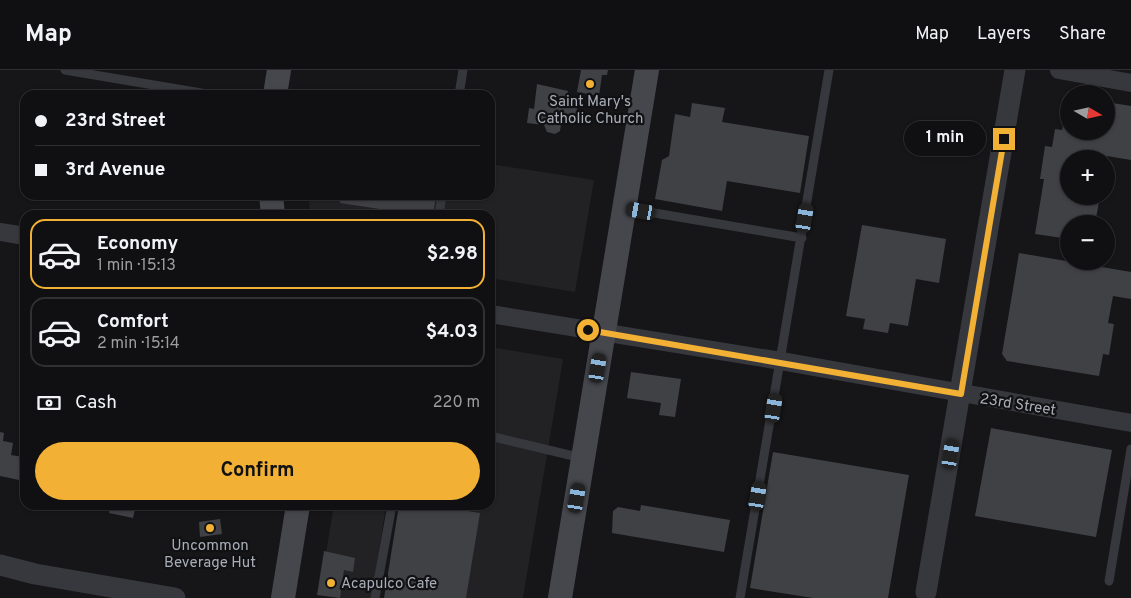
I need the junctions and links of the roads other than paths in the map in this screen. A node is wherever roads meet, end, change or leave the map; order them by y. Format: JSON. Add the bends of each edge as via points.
{"nodes":[{"id":1,"x":65,"y":70,"type":"edge"},
{"id":2,"x":279,"y":70,"type":"edge"},
{"id":3,"x":462,"y":70,"type":"edge"},
{"id":4,"x":647,"y":70,"type":"edge"},
{"id":5,"x":829,"y":70,"type":"edge"},
{"id":6,"x":1015,"y":70,"type":"edge"},
{"id":7,"x":1059,"y":70,"type":"edge"},
{"id":8,"x":1131,"y":83,"type":"edge"},
{"id":9,"x":183,"y":90,"type":"edge"},
{"id":10,"x":276,"y":90,"type":"edge"},
{"id":11,"x":460,"y":90,"type":"edge"},
{"id":12,"x":624,"y":208,"type":"junction"},
{"id":13,"x":0,"y":232,"type":"edge"},
{"id":14,"x":20,"y":235,"type":"edge"},
{"id":15,"x":802,"y":238,"type":"junction"},
{"id":16,"x":495,"y":315,"type":"edge"},
{"id":17,"x":604,"y":332,"type":"junction"},
{"id":18,"x":781,"y":361,"type":"junction"},
{"id":19,"x":961,"y":394,"type":"junction"},
{"id":20,"x":1131,"y":423,"type":"edge"},
{"id":21,"x":495,"y":437,"type":"edge"},
{"id":22,"x":1131,"y":449,"type":"edge"},
{"id":23,"x":583,"y":458,"type":"junction"},
{"id":24,"x":297,"y":510,"type":"edge"},
{"id":25,"x":391,"y":510,"type":"edge"},
{"id":26,"x":0,"y":564,"type":"edge"},
{"id":27,"x":1109,"y":581,"type":"dead end"},
{"id":28,"x":926,"y":592,"type":"dead end"},
{"id":29,"x":131,"y":594,"type":"edge"},
{"id":30,"x":175,"y":598,"type":"edge"},
{"id":31,"x":283,"y":598,"type":"edge"},
{"id":32,"x":375,"y":598,"type":"edge"},
{"id":33,"x":560,"y":598,"type":"edge"},
{"id":34,"x":740,"y":598,"type":"edge"}],
"edges":[{"from":1,"to":9,"type":"lane"},
{"from":2,"to":10,"type":"main road"},
{"from":3,"to":11,"type":"lane"},
{"from":4,"to":12,"type":"main road"},
{"from":5,"to":15,"type":"lane"},
{"from":6,"to":19,"type":"street"},
{"from":7,"to":8,"type":"street"},
{"from":12,"to":15,"type":"lane"},
{"from":12,"to":17,"type":"main road"},
{"from":13,"to":14,"type":"street"},
{"from":15,"to":18,"type":"lane"},
{"from":16,"to":17,"type":"street","name":"23rd Street"},
{"from":17,"to":18,"type":"street","name":"23rd Street"},
{"from":17,"to":23,"type":"main road"},
{"from":18,"to":19,"type":"street","name":"23rd Street"},
{"from":18,"to":34,"type":"lane"},
{"from":19,"to":20,"type":"street","name":"23rd Street"},
{"from":19,"to":28,"type":"street"},
{"from":21,"to":23,"type":"lane"},
{"from":22,"to":27,"type":"lane"},
{"from":23,"to":33,"type":"main road"},
{"from":24,"to":31,"type":"main road"},
{"from":25,"to":32,"type":"lane"},
{"from":26,"to":29,"type":"street"},
{"from":29,"to":30,"type":"street"}]}
